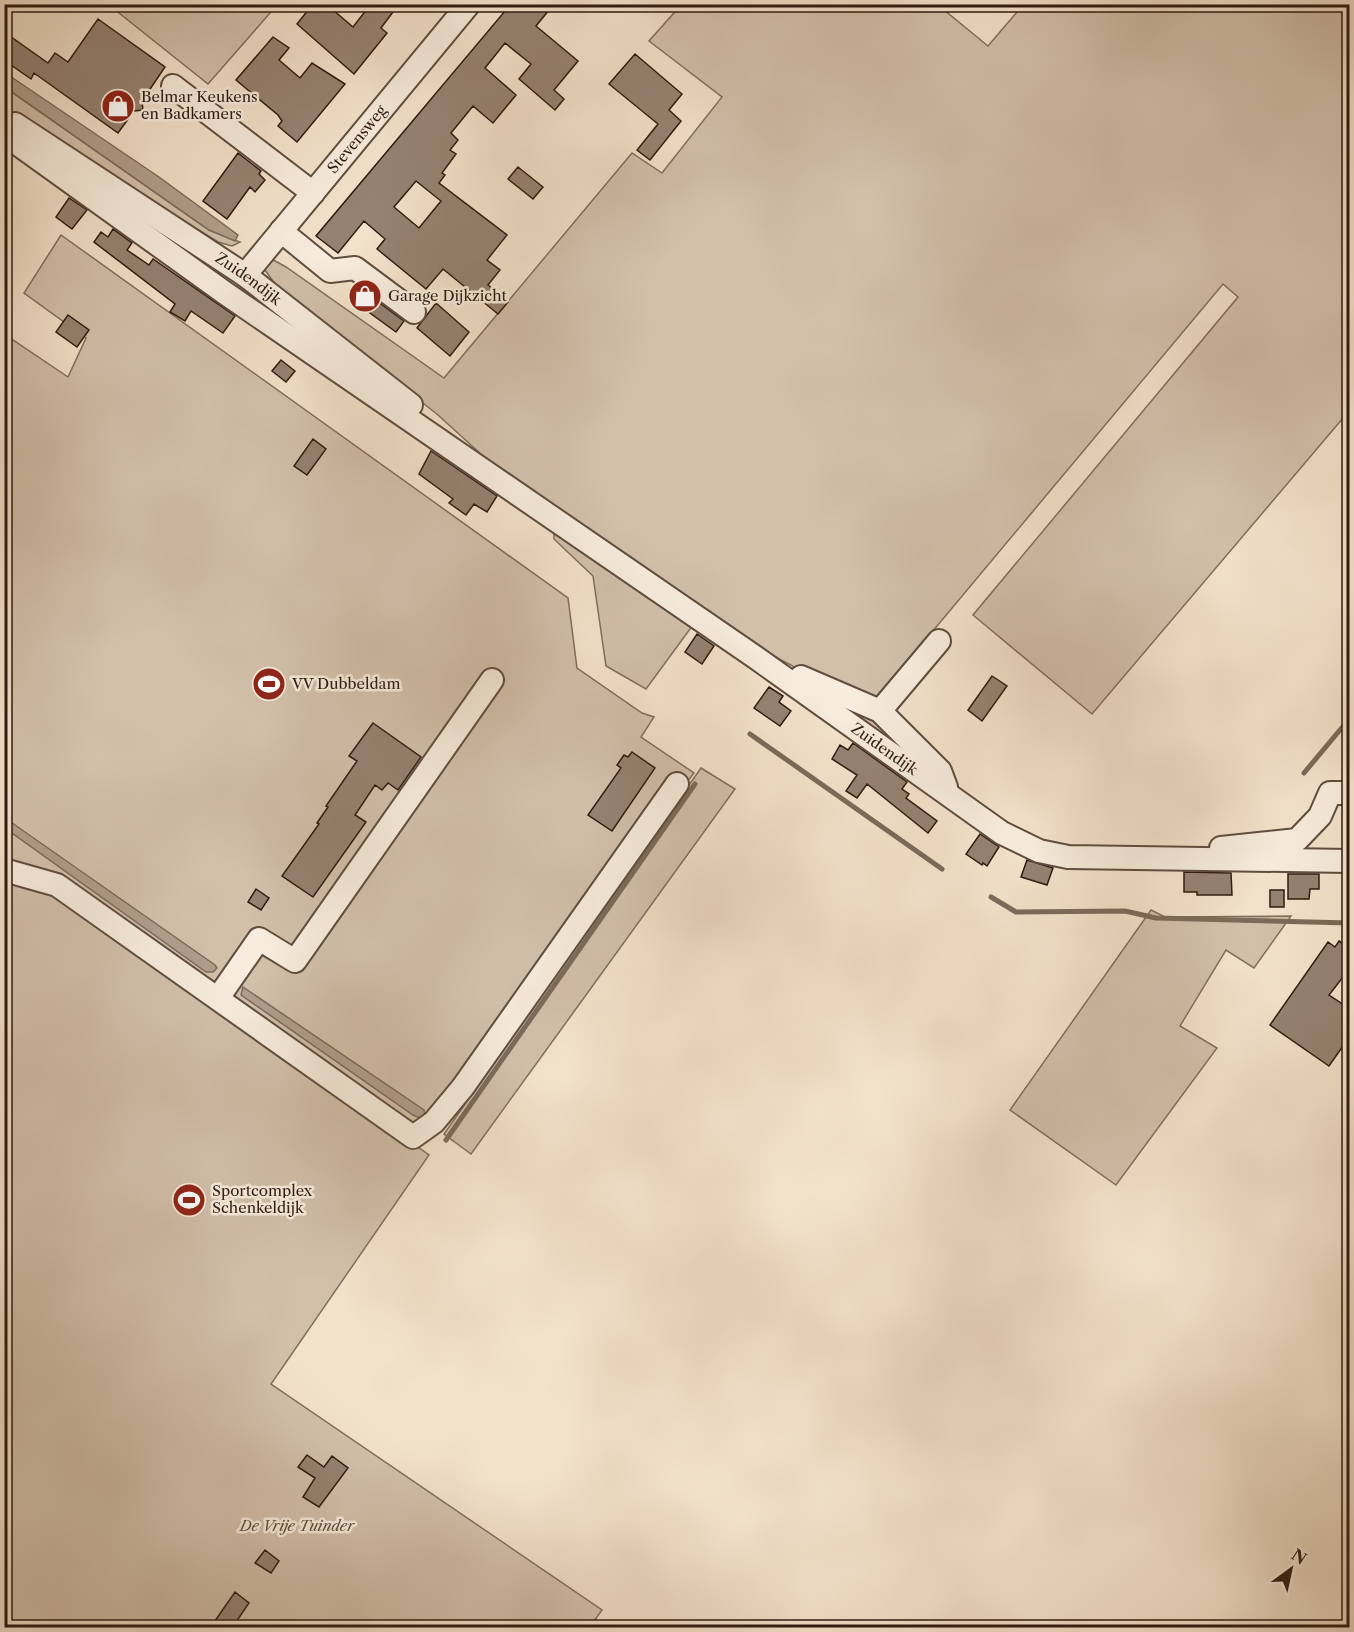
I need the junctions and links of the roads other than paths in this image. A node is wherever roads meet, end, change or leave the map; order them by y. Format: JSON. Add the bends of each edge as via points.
{"nodes":[{"id":1,"x":469,"y":4,"type":"edge"},
{"id":2,"x":173,"y":86,"type":"dead end"},
{"id":3,"x":4,"y":118,"type":"edge"},
{"id":4,"x":4,"y":134,"type":"edge"},
{"id":5,"x":313,"y":193,"type":"junction"},
{"id":6,"x":281,"y":231,"type":"junction"},
{"id":7,"x":245,"y":275,"type":"junction"},
{"id":8,"x":414,"y":312,"type":"dead end"},
{"id":9,"x":476,"y":465,"type":"junction"},
{"id":10,"x":939,"y":641,"type":"dead end"},
{"id":11,"x":755,"y":657,"type":"junction"},
{"id":12,"x":492,"y":680,"type":"dead end"},
{"id":13,"x":880,"y":711,"type":"junction"},
{"id":14,"x":677,"y":784,"type":"dead end"},
{"id":15,"x":948,"y":793,"type":"junction"},
{"id":16,"x":1350,"y":793,"type":"edge"},
{"id":17,"x":1176,"y":860,"type":"junction"},
{"id":18,"x":1350,"y":861,"type":"edge"},
{"id":19,"x":4,"y":870,"type":"edge"},
{"id":20,"x":218,"y":998,"type":"junction"}],
"edges":[{"from":1,"to":5,"type":"street","name":"Stevensweg"},
{"from":2,"to":5,"type":"street"},
{"from":3,"to":7,"type":"street","name":"Zuidendijk"},
{"from":4,"to":9,"type":"street","name":"Zuidendijk","via":[[225,293]]},
{"from":5,"to":6,"type":"street","name":"Stevensweg"},
{"from":6,"to":7,"type":"street","name":"Stevensweg"},
{"from":6,"to":8,"type":"street","via":[[330,271],[355,268]]},
{"from":7,"to":9,"type":"street","name":"Zuidendijk","via":[[388,385]]},
{"from":9,"to":11,"type":"street","name":"Zuidendijk"},
{"from":10,"to":13,"type":"street"},
{"from":11,"to":13,"type":"street"},
{"from":11,"to":15,"type":"street","name":"Zuidendijk"},
{"from":12,"to":20,"type":"street","via":[[295,961],[260,939]]},
{"from":13,"to":15,"type":"street","via":[[940,771]]},
{"from":14,"to":20,"type":"street","via":[[463,1087],[435,1122],[413,1137]]},
{"from":15,"to":17,"type":"street","name":"Zuidendijk","via":[[1002,833],[1039,851],[1068,857]]},
{"from":16,"to":17,"type":"street","via":[[1330,793],[1320,816],[1297,840],[1209,849]]},
{"from":17,"to":18,"type":"street","name":"Zuidendijk"},
{"from":19,"to":20,"type":"street","via":[[57,885]]}]}
